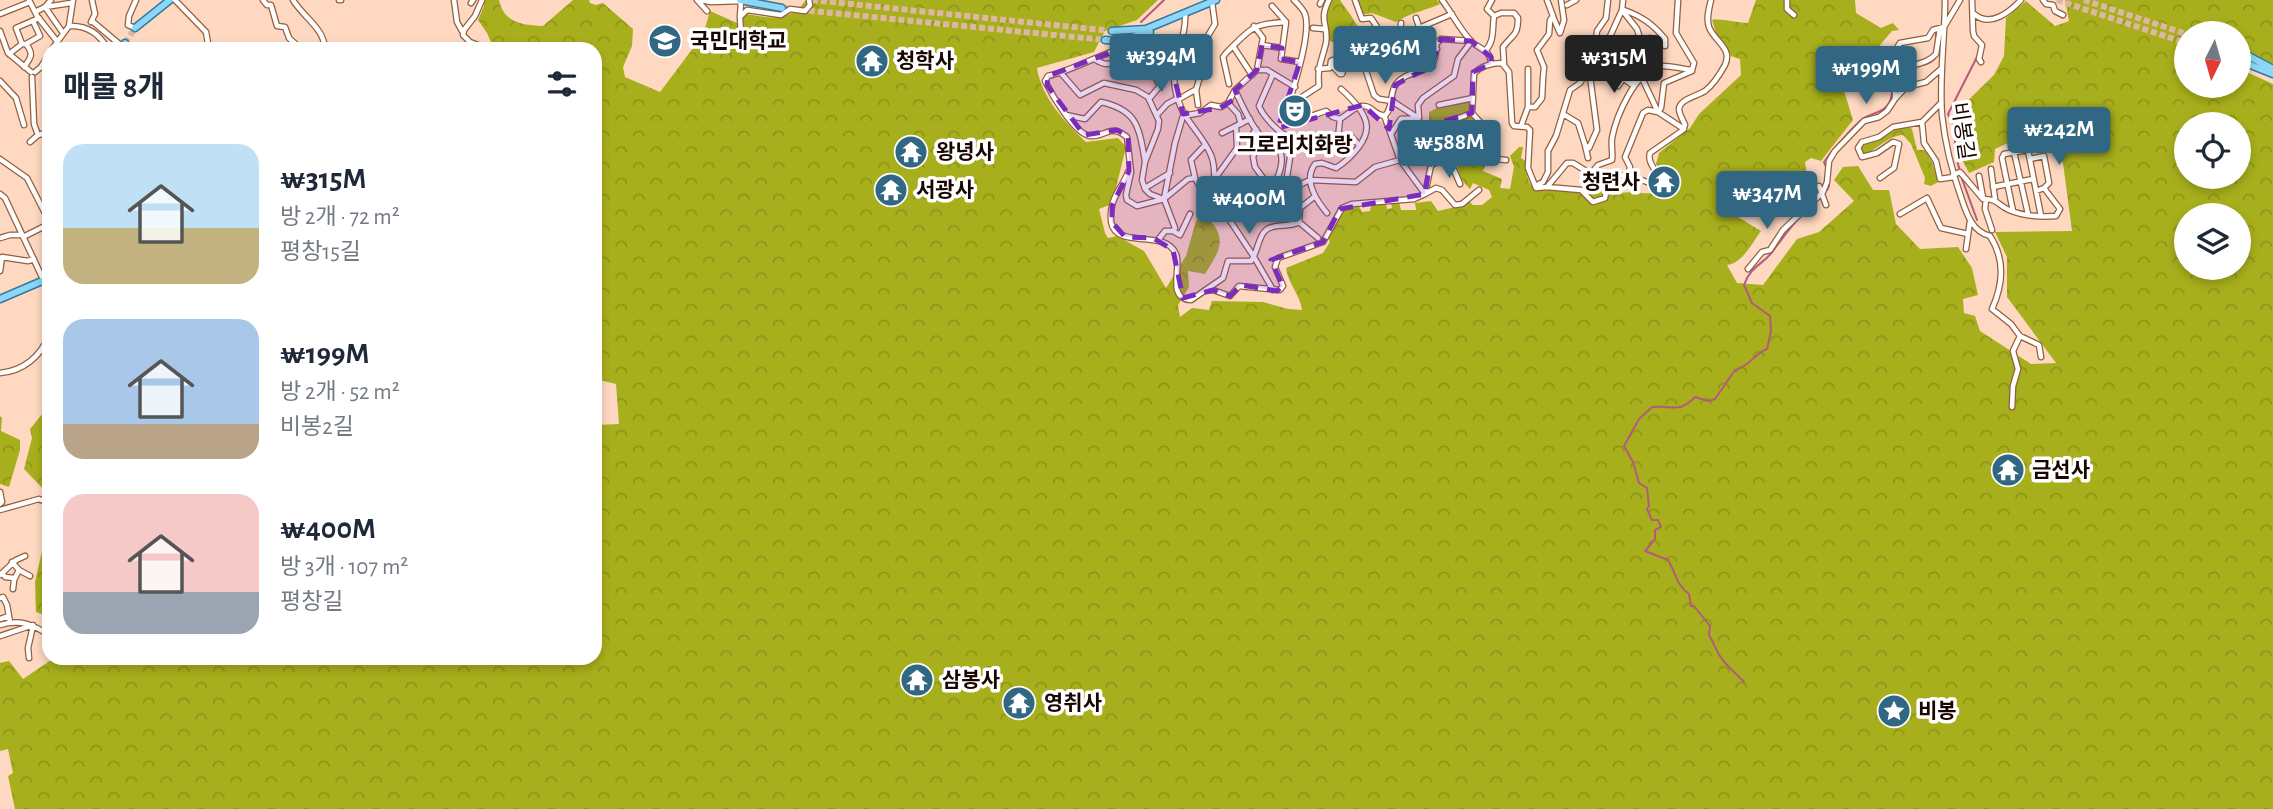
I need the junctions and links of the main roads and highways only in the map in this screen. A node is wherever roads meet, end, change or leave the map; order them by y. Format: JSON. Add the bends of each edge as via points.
{"nodes":[{"id":1,"x":173,"y":0,"type":"edge"},
{"id":2,"x":740,"y":1,"type":"edge"},
{"id":3,"x":1214,"y":1,"type":"edge"},
{"id":4,"x":782,"y":8,"type":"tunnel mouth"},
{"id":5,"x":1167,"y":21,"type":"junction"},
{"id":6,"x":135,"y":28,"type":"tunnel mouth"},
{"id":7,"x":1112,"y":31,"type":"tunnel mouth"},
{"id":8,"x":1105,"y":40,"type":"tunnel mouth"},
{"id":9,"x":2251,"y":58,"type":"edge"},
{"id":10,"x":2251,"y":65,"type":"edge"},
{"id":11,"x":2273,"y":71,"type":"edge"},
{"id":12,"x":42,"y":281,"type":"edge"},
{"id":13,"x":0,"y":299,"type":"edge"}],
"edges":[{"from":1,"to":6,"type":"main road"},
{"from":2,"to":4,"type":"main road"},
{"from":3,"to":5,"type":"main road"},
{"from":5,"to":7,"type":"main road","via":[[1146,29]]},
{"from":5,"to":8,"type":"main road","via":[[1139,36]]},
{"from":9,"to":11,"type":"main road"},
{"from":10,"to":11,"type":"main road"},
{"from":12,"to":13,"type":"main road"}]}
